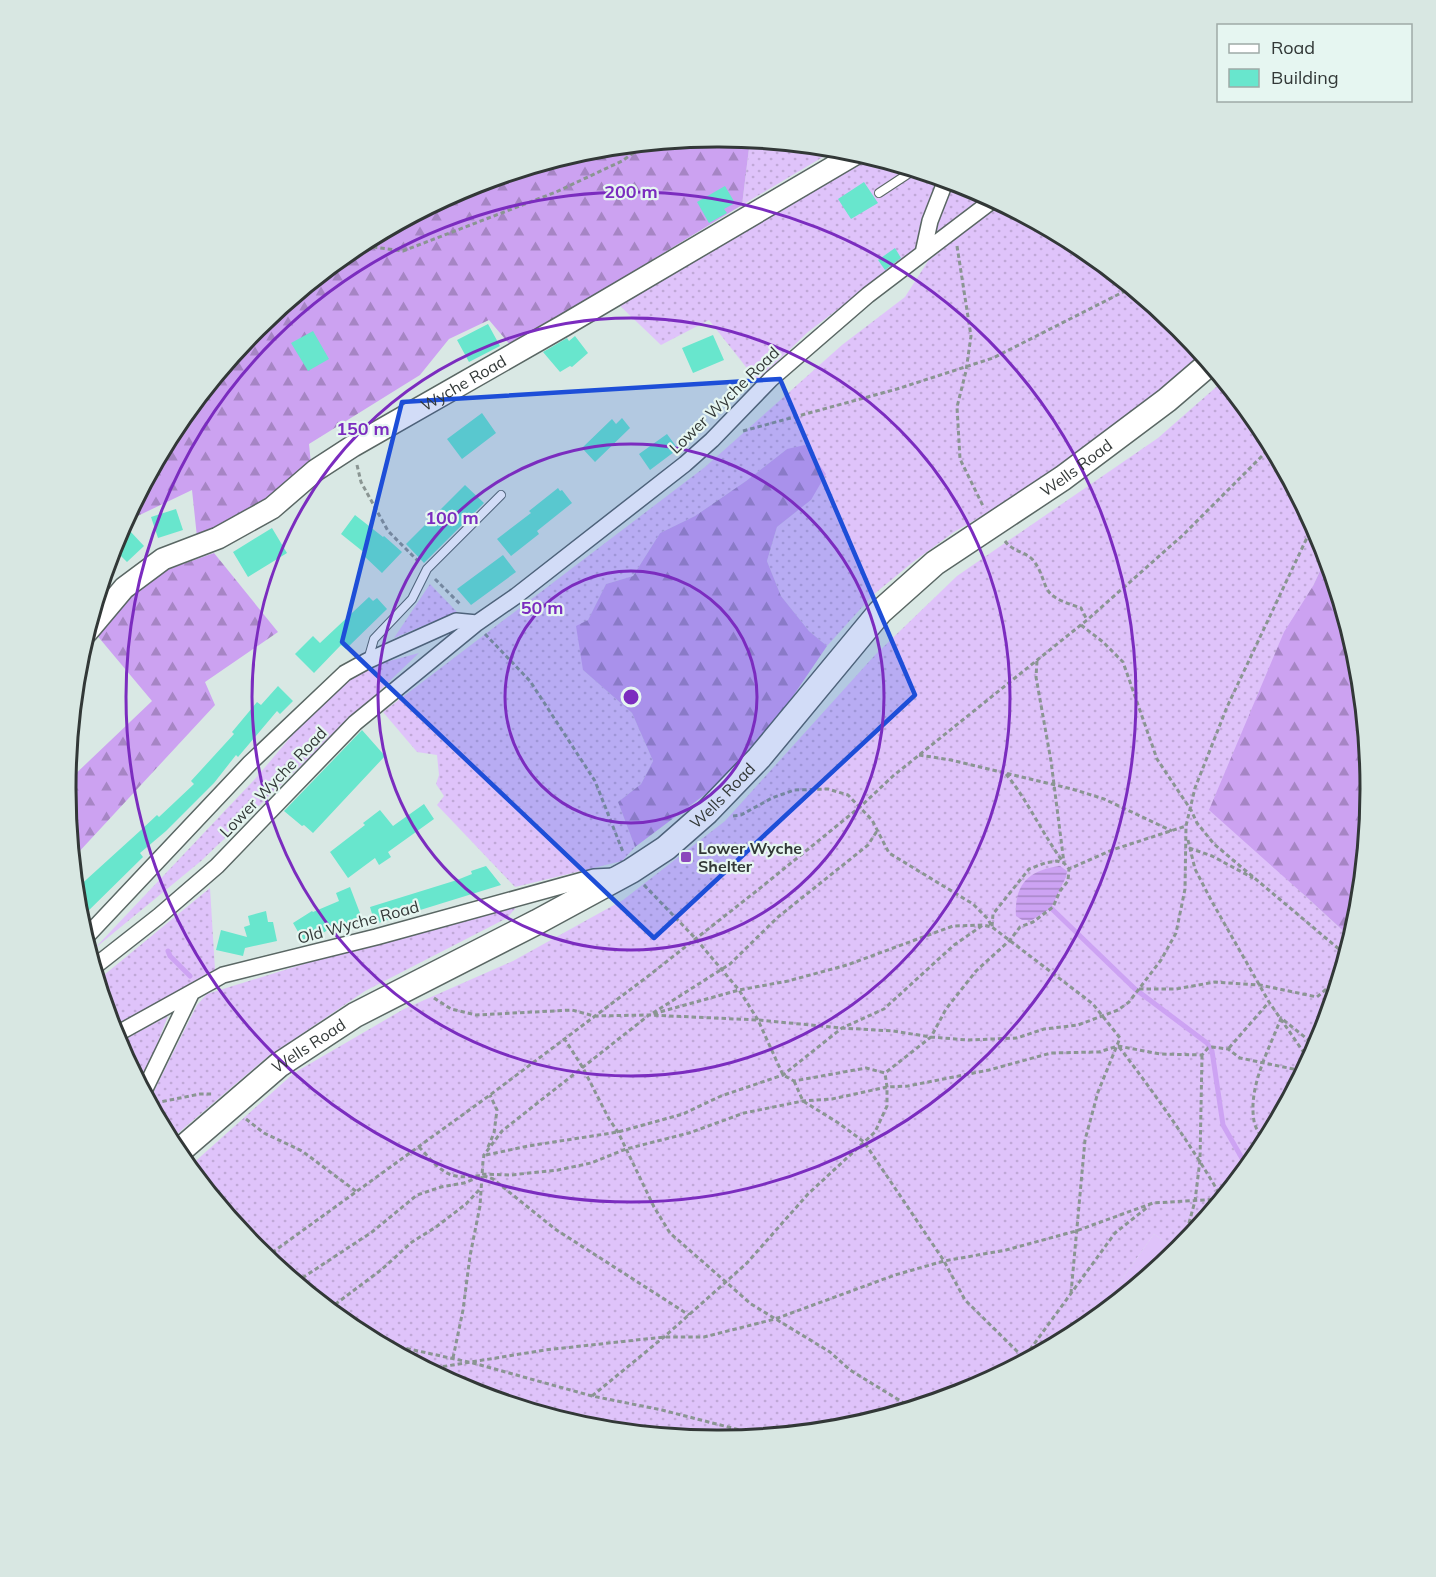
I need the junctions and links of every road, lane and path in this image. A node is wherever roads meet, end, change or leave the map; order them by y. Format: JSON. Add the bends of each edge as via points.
{"nodes":[{"id":1,"x":635,"y":152,"type":"edge"},
{"id":2,"x":846,"y":160,"type":"edge"},
{"id":3,"x":906,"y":175,"type":"edge"},
{"id":4,"x":943,"y":188,"type":"edge"},
{"id":5,"x":879,"y":193,"type":"dead end"},
{"id":6,"x":985,"y":206,"type":"edge"},
{"id":7,"x":953,"y":230,"type":"junction"},
{"id":8,"x":374,"y":247,"type":"edge"},
{"id":9,"x":923,"y":253,"type":"junction"},
{"id":10,"x":1124,"y":292,"type":"edge"},
{"id":11,"x":966,"y":367,"type":"junction"},
{"id":12,"x":1203,"y":369,"type":"edge"},
{"id":13,"x":712,"y":440,"type":"junction"},
{"id":14,"x":1265,"y":453,"type":"edge"},
{"id":15,"x":360,"y":482,"type":"dead end"},
{"id":16,"x":501,"y":495,"type":"dead end"},
{"id":17,"x":992,"y":524,"type":"junction"},
{"id":18,"x":1308,"y":536,"type":"edge"},
{"id":19,"x":408,"y":551,"type":"dead end"},
{"id":20,"x":427,"y":569,"type":"junction"},
{"id":21,"x":100,"y":617,"type":"edge"},
{"id":22,"x":1087,"y":620,"type":"junction"},
{"id":23,"x":477,"y":623,"type":"junction"},
{"id":24,"x":1081,"y":625,"type":"junction"},
{"id":25,"x":367,"y":661,"type":"junction"},
{"id":26,"x":1037,"y":661,"type":"junction"},
{"id":27,"x":919,"y":755,"type":"junction"},
{"id":28,"x":1005,"y":774,"type":"junction"},
{"id":29,"x":1054,"y":785,"type":"junction"},
{"id":30,"x":860,"y":807,"type":"junction"},
{"id":31,"x":1191,"y":810,"type":"junction"},
{"id":32,"x":706,"y":812,"type":"junction"},
{"id":33,"x":1186,"y":826,"type":"junction"},
{"id":34,"x":877,"y":830,"type":"junction"},
{"id":35,"x":1172,"y":831,"type":"junction"},
{"id":36,"x":1186,"y":836,"type":"junction"},
{"id":37,"x":1190,"y":848,"type":"junction"},
{"id":38,"x":1064,"y":863,"type":"junction"},
{"id":39,"x":1069,"y":869,"type":"junction"},
{"id":40,"x":627,"y":873,"type":"junction"},
{"id":41,"x":1261,"y":882,"type":"junction"},
{"id":42,"x":983,"y":925,"type":"junction"},
{"id":43,"x":992,"y":927,"type":"junction"},
{"id":44,"x":93,"y":930,"type":"edge"},
{"id":45,"x":696,"y":939,"type":"junction"},
{"id":46,"x":1010,"y":940,"type":"junction"},
{"id":47,"x":1339,"y":949,"type":"edge"},
{"id":48,"x":100,"y":962,"type":"edge"},
{"id":49,"x":721,"y":969,"type":"junction"},
{"id":50,"x":416,"y":984,"type":"junction"},
{"id":51,"x":1260,"y":985,"type":"junction"},
{"id":52,"x":1327,"y":988,"type":"edge"},
{"id":53,"x":1139,"y":989,"type":"junction"},
{"id":54,"x":739,"y":990,"type":"junction"},
{"id":55,"x":191,"y":994,"type":"junction"},
{"id":56,"x":1269,"y":1002,"type":"junction"},
{"id":57,"x":649,"y":1015,"type":"junction"},
{"id":58,"x":1104,"y":1016,"type":"junction"},
{"id":59,"x":594,"y":1017,"type":"junction"},
{"id":60,"x":1281,"y":1018,"type":"junction"},
{"id":61,"x":758,"y":1020,"type":"junction"},
{"id":62,"x":842,"y":1028,"type":"junction"},
{"id":63,"x":124,"y":1030,"type":"edge"},
{"id":64,"x":931,"y":1037,"type":"junction"},
{"id":65,"x":564,"y":1038,"type":"junction"},
{"id":66,"x":1308,"y":1040,"type":"edge"},
{"id":67,"x":1118,"y":1046,"type":"junction"},
{"id":68,"x":1228,"y":1048,"type":"junction"},
{"id":69,"x":1303,"y":1051,"type":"edge"},
{"id":70,"x":1202,"y":1055,"type":"junction"},
{"id":71,"x":1263,"y":1063,"type":"junction"},
{"id":72,"x":583,"y":1068,"type":"junction"},
{"id":73,"x":1294,"y":1069,"type":"edge"},
{"id":74,"x":885,"y":1073,"type":"junction"},
{"id":75,"x":783,"y":1075,"type":"junction"},
{"id":76,"x":794,"y":1081,"type":"junction"},
{"id":77,"x":148,"y":1082,"type":"edge"},
{"id":78,"x":887,"y":1087,"type":"junction"},
{"id":79,"x":490,"y":1095,"type":"junction"},
{"id":80,"x":803,"y":1101,"type":"junction"},
{"id":81,"x":158,"y":1102,"type":"edge"},
{"id":82,"x":233,"y":1105,"type":"junction"},
{"id":83,"x":618,"y":1132,"type":"junction"},
{"id":84,"x":1259,"y":1132,"type":"edge"},
{"id":85,"x":864,"y":1142,"type":"junction"},
{"id":86,"x":186,"y":1146,"type":"edge"},
{"id":87,"x":419,"y":1147,"type":"junction"},
{"id":88,"x":626,"y":1149,"type":"junction"},
{"id":89,"x":485,"y":1154,"type":"junction"},
{"id":90,"x":1200,"y":1160,"type":"junction"},
{"id":91,"x":482,"y":1175,"type":"junction"},
{"id":92,"x":482,"y":1188,"type":"junction"},
{"id":93,"x":1217,"y":1191,"type":"edge"},
{"id":94,"x":357,"y":1192,"type":"junction"},
{"id":95,"x":1210,"y":1199,"type":"edge"},
{"id":96,"x":1195,"y":1201,"type":"junction"},
{"id":97,"x":1153,"y":1203,"type":"junction"},
{"id":98,"x":1189,"y":1223,"type":"edge"},
{"id":99,"x":1076,"y":1230,"type":"junction"},
{"id":100,"x":274,"y":1251,"type":"edge"},
{"id":101,"x":944,"y":1261,"type":"junction"},
{"id":102,"x":303,"y":1277,"type":"edge"},
{"id":103,"x":726,"y":1282,"type":"junction"},
{"id":104,"x":1071,"y":1293,"type":"junction"},
{"id":105,"x":336,"y":1304,"type":"edge"},
{"id":106,"x":689,"y":1315,"type":"junction"},
{"id":107,"x":775,"y":1319,"type":"junction"},
{"id":108,"x":664,"y":1337,"type":"junction"},
{"id":109,"x":1035,"y":1346,"type":"edge"},
{"id":110,"x":404,"y":1348,"type":"edge"},
{"id":111,"x":1021,"y":1354,"type":"edge"},
{"id":112,"x":453,"y":1358,"type":"junction"},
{"id":113,"x":473,"y":1363,"type":"junction"},
{"id":114,"x":441,"y":1367,"type":"edge"},
{"id":115,"x":592,"y":1396,"type":"junction"},
{"id":116,"x":903,"y":1402,"type":"edge"},
{"id":117,"x":738,"y":1430,"type":"edge"}],
"edges":[{"from":1,"to":8,"type":"path","via":[[556,192],[403,251]]},
{"from":2,"to":21,"type":"main road","name":"Wyche Road","via":[[353,446],[316,470],[272,508],[218,538],[162,559],[124,588]]},
{"from":3,"to":5,"type":"lane"},
{"from":4,"to":9,"type":"street"},
{"from":6,"to":7,"type":"street","name":"Lower Wyche Road"},
{"from":7,"to":9,"type":"street","name":"Lower Wyche Road"},
{"from":7,"to":11,"type":"path","via":[[970,336]]},
{"from":9,"to":13,"type":"street","name":"Lower Wyche Road","via":[[814,340]]},
{"from":10,"to":11,"type":"path","via":[[993,358]]},
{"from":11,"to":13,"type":"path"},
{"from":11,"to":17,"type":"path","via":[[957,407],[960,459]]},
{"from":12,"to":17,"type":"highway","name":"Wells Road","via":[[1063,478]]},
{"from":13,"to":23,"type":"street","name":"Lower Wyche Road"},
{"from":14,"to":22,"type":"path","via":[[1183,535]]},
{"from":15,"to":19,"type":"path","via":[[388,531]]},
{"from":16,"to":20,"type":"lane"},
{"from":17,"to":22,"type":"path","via":[[1010,548],[1030,557],[1041,571],[1048,592],[1081,608]]},
{"from":17,"to":32,"type":"highway","name":"Wells Road","via":[[935,563],[880,612],[759,758]]},
{"from":18,"to":31,"type":"path","via":[[1227,707],[1195,788]]},
{"from":20,"to":23,"type":"path"},
{"from":20,"to":25,"type":"lane","via":[[412,599],[374,639]]},
{"from":22,"to":24,"type":"path"},
{"from":23,"to":25,"type":"street","name":"Lower Wyche Road","via":[[456,621]]},
{"from":23,"to":40,"type":"path","via":[[530,681],[595,781]]},
{"from":23,"to":48,"type":"street","name":"Lower Wyche Road","via":[[355,723],[217,866]]},
{"from":24,"to":26,"type":"path"},
{"from":24,"to":31,"type":"path","via":[[1123,662],[1157,759]]},
{"from":25,"to":44,"type":"street","name":"Lower Wyche Road","via":[[345,673],[250,763]]},
{"from":26,"to":27,"type":"path"},
{"from":26,"to":29,"type":"path","via":[[1036,677]]},
{"from":27,"to":28,"type":"path"},
{"from":27,"to":30,"type":"path"},
{"from":28,"to":29,"type":"path"},
{"from":28,"to":38,"type":"path"},
{"from":29,"to":35,"type":"path","via":[[1104,799]]},
{"from":29,"to":38,"type":"path"},
{"from":30,"to":32,"type":"path","via":[[848,795],[828,789],[794,790],[741,815],[721,817]]},
{"from":30,"to":34,"type":"path"},
{"from":30,"to":45,"type":"path"},
{"from":31,"to":33,"type":"path"},
{"from":31,"to":41,"type":"path","via":[[1214,844]]},
{"from":32,"to":40,"type":"highway","name":"Wells Road","via":[[666,848]]},
{"from":33,"to":35,"type":"path"},
{"from":33,"to":36,"type":"path"},
{"from":34,"to":43,"type":"path","via":[[889,853],[974,904]]},
{"from":34,"to":49,"type":"path","via":[[868,845]]},
{"from":35,"to":39,"type":"path"},
{"from":36,"to":37,"type":"path"},
{"from":36,"to":53,"type":"path","via":[[1185,889],[1176,933]]},
{"from":37,"to":41,"type":"path"},
{"from":37,"to":51,"type":"path","via":[[1195,869]]},
{"from":38,"to":39,"type":"path"},
{"from":38,"to":43,"type":"path","via":[[1057,861],[1029,869],[993,914]]},
{"from":39,"to":46,"type":"path","via":[[1068,881],[1053,907],[1020,927]]},
{"from":40,"to":45,"type":"path"},
{"from":40,"to":50,"type":"highway","name":"Wells Road"},
{"from":40,"to":55,"type":"street","name":"Old Wyche Road","via":[[594,878],[223,975]]},
{"from":41,"to":47,"type":"path"},
{"from":42,"to":43,"type":"path"},
{"from":42,"to":54,"type":"path","via":[[953,926],[847,965]]},
{"from":42,"to":62,"type":"path","via":[[954,945],[884,1009]]},
{"from":43,"to":46,"type":"path"},
{"from":45,"to":49,"type":"path"},
{"from":45,"to":59,"type":"path"},
{"from":46,"to":58,"type":"path"},
{"from":46,"to":64,"type":"path","via":[[976,971],[946,1009]]},
{"from":49,"to":54,"type":"path"},
{"from":49,"to":57,"type":"path"},
{"from":50,"to":59,"type":"path","via":[[451,1009],[476,1015],[572,1010]]},
{"from":50,"to":82,"type":"highway","name":"Wells Road","via":[[355,1015],[289,1058]]},
{"from":51,"to":52,"type":"path","via":[[1317,997]]},
{"from":51,"to":53,"type":"path","via":[[1215,982]]},
{"from":51,"to":56,"type":"path"},
{"from":53,"to":58,"type":"path","via":[[1129,1002]]},
{"from":54,"to":57,"type":"path"},
{"from":54,"to":61,"type":"path"},
{"from":55,"to":63,"type":"street","name":"Old Wyche Road"},
{"from":55,"to":77,"type":"street"},
{"from":56,"to":60,"type":"path"},
{"from":56,"to":68,"type":"path"},
{"from":57,"to":59,"type":"path"},
{"from":57,"to":61,"type":"path"},
{"from":57,"to":72,"type":"path"},
{"from":58,"to":64,"type":"path","via":[[1017,1038]]},
{"from":58,"to":67,"type":"path","via":[[1120,1038]]},
{"from":59,"to":65,"type":"path"},
{"from":60,"to":66,"type":"path"},
{"from":60,"to":69,"type":"path"},
{"from":60,"to":71,"type":"path"},
{"from":61,"to":62,"type":"path"},
{"from":61,"to":75,"type":"path"},
{"from":62,"to":64,"type":"path","via":[[893,1030]]},
{"from":62,"to":75,"type":"path"},
{"from":64,"to":74,"type":"path"},
{"from":65,"to":72,"type":"path"},
{"from":65,"to":79,"type":"path"},
{"from":67,"to":70,"type":"path","via":[[1160,1054]]},
{"from":67,"to":78,"type":"path","via":[[1099,1052],[1051,1053],[989,1070]]},
{"from":67,"to":90,"type":"path"},
{"from":67,"to":99,"type":"path","via":[[1098,1092],[1085,1140]]},
{"from":68,"to":70,"type":"path","via":[[1210,1047]]},
{"from":68,"to":71,"type":"path","via":[[1240,1058]]},
{"from":70,"to":90,"type":"path"},
{"from":71,"to":73,"type":"path"},
{"from":71,"to":84,"type":"path","via":[[1254,1096],[1254,1123]]},
{"from":72,"to":83,"type":"path"},
{"from":72,"to":89,"type":"path","via":[[502,1131]]},
{"from":74,"to":76,"type":"path","via":[[866,1068]]},
{"from":74,"to":78,"type":"path"},
{"from":75,"to":76,"type":"path"},
{"from":75,"to":83,"type":"path"},
{"from":76,"to":80,"type":"path"},
{"from":78,"to":80,"type":"path"},
{"from":78,"to":85,"type":"path","via":[[887,1106],[875,1132]]},
{"from":79,"to":87,"type":"path"},
{"from":79,"to":89,"type":"path","via":[[497,1110]]},
{"from":80,"to":85,"type":"path"},
{"from":80,"to":88,"type":"path","via":[[744,1113],[689,1133]]},
{"from":81,"to":82,"type":"path","via":[[200,1094],[222,1095]]},
{"from":82,"to":86,"type":"highway","name":"Wells Road"},
{"from":82,"to":94,"type":"path","via":[[256,1128],[302,1151]]},
{"from":83,"to":88,"type":"path"},
{"from":83,"to":89,"type":"path"},
{"from":85,"to":101,"type":"path"},
{"from":85,"to":103,"type":"path","via":[[808,1194]]},
{"from":87,"to":91,"type":"path","via":[[437,1166],[455,1176]]},
{"from":87,"to":94,"type":"path"},
{"from":88,"to":91,"type":"path","via":[[591,1163],[558,1170]]},
{"from":88,"to":103,"type":"path","via":[[670,1233]]},
{"from":89,"to":91,"type":"path"},
{"from":90,"to":93,"type":"path"},
{"from":90,"to":96,"type":"path"},
{"from":91,"to":92,"type":"path"},
{"from":91,"to":102,"type":"path","via":[[417,1195],[372,1232]]},
{"from":91,"to":106,"type":"path","via":[[494,1179],[555,1228]]},
{"from":92,"to":105,"type":"path"},
{"from":92,"to":112,"type":"path"},
{"from":94,"to":100,"type":"path"},
{"from":95,"to":96,"type":"path"},
{"from":96,"to":97,"type":"path"},
{"from":96,"to":98,"type":"path"},
{"from":97,"to":99,"type":"path"},
{"from":97,"to":104,"type":"path","via":[[1115,1233]]},
{"from":99,"to":101,"type":"path","via":[[1006,1250]]},
{"from":99,"to":104,"type":"path"},
{"from":101,"to":107,"type":"path"},
{"from":101,"to":111,"type":"path","via":[[965,1300]]},
{"from":103,"to":106,"type":"path"},
{"from":103,"to":107,"type":"path"},
{"from":104,"to":109,"type":"path"},
{"from":106,"to":108,"type":"path"},
{"from":107,"to":108,"type":"path","via":[[704,1337]]},
{"from":107,"to":116,"type":"path"},
{"from":108,"to":113,"type":"path","via":[[545,1350]]},
{"from":108,"to":115,"type":"path"},
{"from":110,"to":112,"type":"path"},
{"from":112,"to":113,"type":"path"},
{"from":113,"to":114,"type":"path"},
{"from":113,"to":115,"type":"path"},
{"from":115,"to":117,"type":"path"}]}
